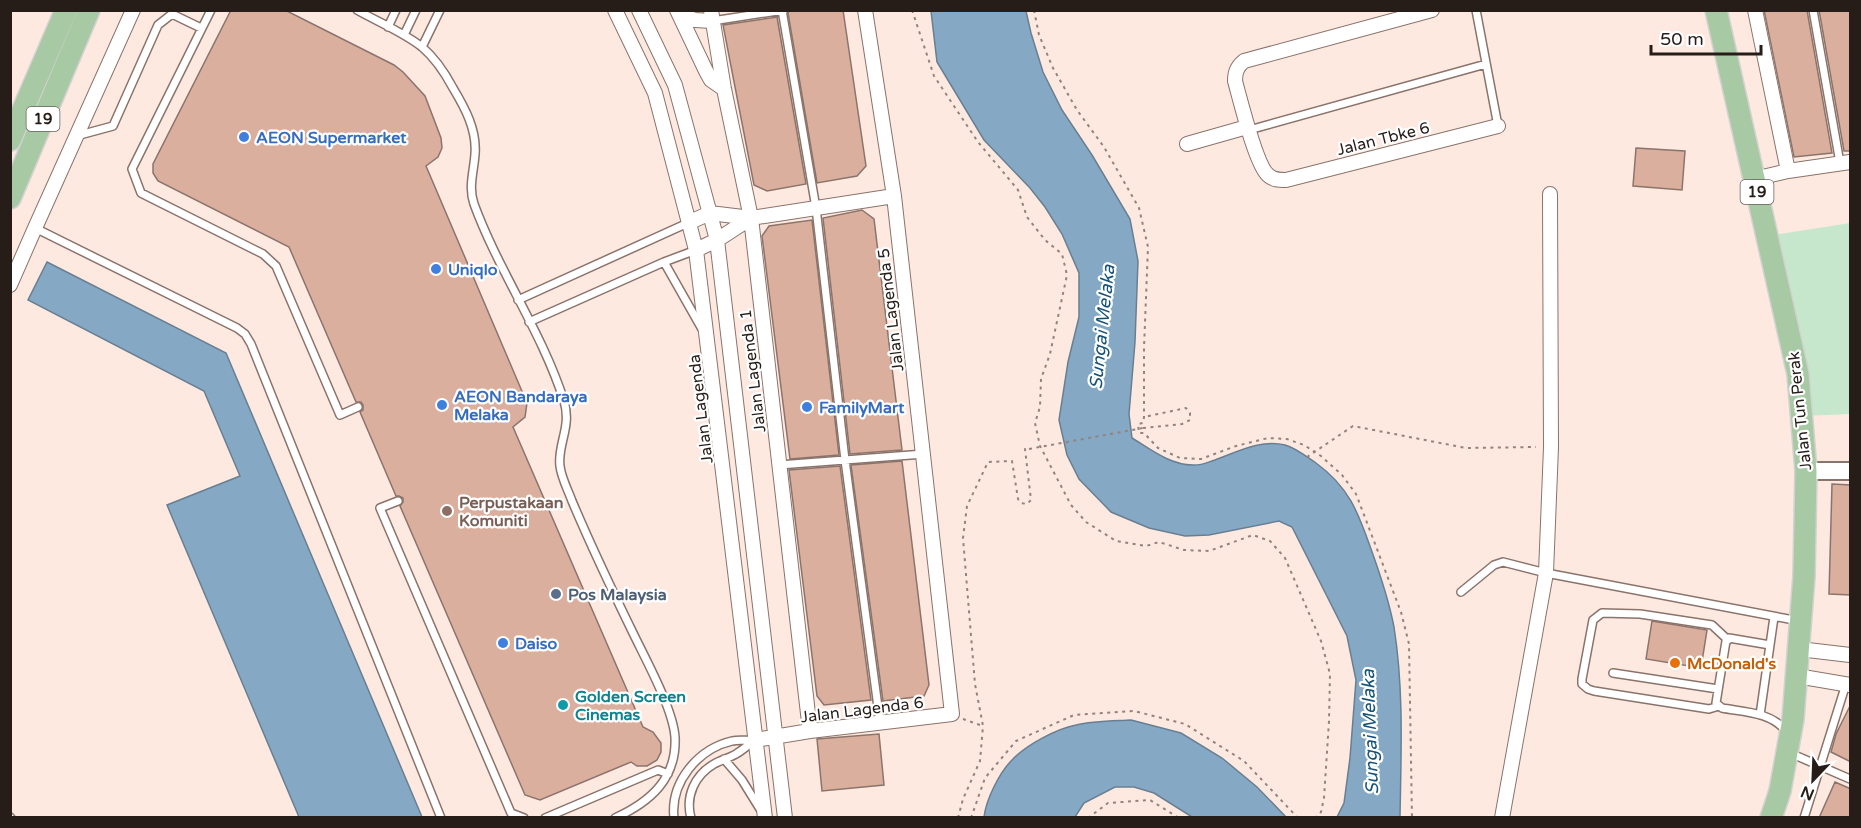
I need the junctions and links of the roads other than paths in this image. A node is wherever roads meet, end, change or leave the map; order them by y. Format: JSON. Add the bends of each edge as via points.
{"nodes":[{"id":1,"x":66,"y":10,"type":"edge"},
{"id":2,"x":89,"y":10,"type":"edge"},
{"id":3,"x":133,"y":10,"type":"edge"},
{"id":4,"x":211,"y":10,"type":"edge"},
{"id":5,"x":357,"y":10,"type":"edge"},
{"id":6,"x":396,"y":10,"type":"edge"},
{"id":7,"x":416,"y":10,"type":"edge"},
{"id":8,"x":440,"y":10,"type":"edge"},
{"id":9,"x":615,"y":10,"type":"edge"},
{"id":10,"x":639,"y":10,"type":"edge"},
{"id":11,"x":864,"y":10,"type":"edge"},
{"id":12,"x":1432,"y":10,"type":"edge"},
{"id":13,"x":1476,"y":10,"type":"edge"},
{"id":14,"x":1716,"y":10,"type":"edge"},
{"id":15,"x":1755,"y":10,"type":"edge"},
{"id":16,"x":1814,"y":10,"type":"edge"},
{"id":17,"x":783,"y":11,"type":"edge"},
{"id":18,"x":1417,"y":12,"type":"edge"},
{"id":19,"x":678,"y":13,"type":"edge"},
{"id":20,"x":712,"y":16,"type":"edge"},
{"id":21,"x":388,"y":27,"type":"junction"},
{"id":22,"x":201,"y":28,"type":"junction"},
{"id":23,"x":404,"y":35,"type":"junction"},
{"id":24,"x":422,"y":47,"type":"junction"},
{"id":25,"x":1486,"y":64,"type":"junction"},
{"id":26,"x":724,"y":89,"type":"junction"},
{"id":27,"x":1497,"y":126,"type":"joint"},
{"id":28,"x":1248,"y":128,"type":"junction"},
{"id":29,"x":76,"y":136,"type":"junction"},
{"id":30,"x":10,"y":140,"type":"edge"},
{"id":31,"x":1187,"y":144,"type":"dead end"},
{"id":32,"x":1845,"y":163,"type":"edge"},
{"id":33,"x":1788,"y":171,"type":"junction"},
{"id":34,"x":1754,"y":179,"type":"junction"},
{"id":35,"x":1550,"y":194,"type":"dead end"},
{"id":36,"x":894,"y":196,"type":"junction"},
{"id":37,"x":10,"y":198,"type":"edge"},
{"id":38,"x":816,"y":208,"type":"junction"},
{"id":39,"x":710,"y":213,"type":"junction"},
{"id":40,"x":751,"y":218,"type":"junction"},
{"id":41,"x":690,"y":222,"type":"junction"},
{"id":42,"x":35,"y":228,"type":"junction"},
{"id":43,"x":717,"y":240,"type":"junction"},
{"id":44,"x":696,"y":250,"type":"junction"},
{"id":45,"x":664,"y":262,"type":"junction"},
{"id":46,"x":10,"y":285,"type":"edge"},
{"id":47,"x":518,"y":300,"type":"junction"},
{"id":48,"x":529,"y":322,"type":"junction"},
{"id":49,"x":708,"y":339,"type":"junction"},
{"id":50,"x":358,"y":407,"type":"dead end"},
{"id":51,"x":924,"y":454,"type":"junction"},
{"id":52,"x":845,"y":460,"type":"junction"},
{"id":53,"x":779,"y":465,"type":"junction"},
{"id":54,"x":1806,"y":471,"type":"junction"},
{"id":55,"x":1851,"y":471,"type":"edge"},
{"id":56,"x":398,"y":501,"type":"dead end"},
{"id":57,"x":1546,"y":573,"type":"junction"},
{"id":58,"x":1461,"y":592,"type":"dead end"},
{"id":59,"x":1774,"y":617,"type":"junction"},
{"id":60,"x":1801,"y":622,"type":"junction"},
{"id":61,"x":1728,"y":640,"type":"junction"},
{"id":62,"x":1770,"y":645,"type":"junction"},
{"id":63,"x":1799,"y":649,"type":"junction"},
{"id":64,"x":1851,"y":655,"type":"edge"},
{"id":65,"x":1613,"y":673,"type":"dead end"},
{"id":66,"x":1797,"y":676,"type":"junction"},
{"id":67,"x":1848,"y":684,"type":"edge"},
{"id":68,"x":1718,"y":689,"type":"junction"},
{"id":69,"x":1719,"y":706,"type":"junction"},
{"id":70,"x":952,"y":714,"type":"joint"},
{"id":71,"x":1760,"y":715,"type":"junction"},
{"id":72,"x":880,"y":722,"type":"junction"},
{"id":73,"x":810,"y":731,"type":"junction"},
{"id":74,"x":775,"y":736,"type":"junction"},
{"id":75,"x":755,"y":740,"type":"junction"},
{"id":76,"x":1789,"y":745,"type":"junction"},
{"id":77,"x":724,"y":759,"type":"junction"},
{"id":78,"x":1820,"y":766,"type":"junction"},
{"id":79,"x":668,"y":774,"type":"junction"},
{"id":80,"x":1851,"y":779,"type":"edge"},
{"id":81,"x":764,"y":817,"type":"edge"},
{"id":82,"x":441,"y":818,"type":"edge"},
{"id":83,"x":524,"y":818,"type":"edge"},
{"id":84,"x":545,"y":818,"type":"edge"},
{"id":85,"x":615,"y":818,"type":"edge"},
{"id":86,"x":674,"y":818,"type":"edge"},
{"id":87,"x":691,"y":818,"type":"edge"},
{"id":88,"x":785,"y":818,"type":"edge"},
{"id":89,"x":1502,"y":818,"type":"edge"},
{"id":90,"x":1771,"y":818,"type":"edge"},
{"id":91,"x":1804,"y":818,"type":"edge"}],
"edges":[{"from":1,"to":30,"type":"main road","number":"19"},
{"from":2,"to":37,"type":"main road","number":"19"},
{"from":3,"to":29,"type":"street"},
{"from":4,"to":22,"type":"lane"},
{"from":5,"to":21,"type":"lane"},
{"from":6,"to":21,"type":"lane"},
{"from":7,"to":23,"type":"lane"},
{"from":8,"to":24,"type":"lane"},
{"from":9,"to":41,"type":"street","name":"Jalan Lagenda","via":[[656,93]]},
{"from":10,"to":39,"type":"street","via":[[675,85]]},
{"from":11,"to":36,"type":"street","name":"Jalan Lagenda 5"},
{"from":12,"to":18,"type":"street"},
{"from":13,"to":25,"type":"lane"},
{"from":14,"to":34,"type":"main road","name":"Jalan Tun Perak","number":"19"},
{"from":15,"to":33,"type":"street"},
{"from":16,"to":32,"type":"lane"},
{"from":17,"to":20,"type":"lane"},
{"from":17,"to":38,"type":"lane"},
{"from":18,"to":28,"type":"street","via":[[1244,61],[1238,67],[1235,81]]},
{"from":19,"to":20,"type":"street","via":[[695,20]]},
{"from":19,"to":26,"type":"street","via":[[711,80]]},
{"from":20,"to":26,"type":"street","name":"Jalan Lagenda 1"},
{"from":21,"to":23,"type":"lane"},
{"from":22,"to":29,"type":"lane","via":[[172,14],[158,25],[113,126]]},
{"from":22,"to":50,"type":"lane","via":[[132,168],[141,193],[263,254],[276,266],[340,415]]},
{"from":23,"to":24,"type":"lane"},
{"from":24,"to":47,"type":"lane","via":[[454,88],[471,122],[475,139],[470,186],[473,203]]},
{"from":25,"to":27,"type":"lane"},
{"from":25,"to":28,"type":"lane"},
{"from":26,"to":40,"type":"street","name":"Jalan Lagenda 1"},
{"from":27,"to":28,"type":"street","name":"Jalan Tbke 6","via":[[1286,180],[1277,180],[1263,170]]},
{"from":28,"to":31,"type":"street"},
{"from":29,"to":42,"type":"street"},
{"from":32,"to":33,"type":"street"},
{"from":33,"to":34,"type":"street"},
{"from":34,"to":54,"type":"main road","name":"Jalan Tun Perak","number":"19","via":[[1798,374]]},
{"from":35,"to":57,"type":"street","via":[[1551,447]]},
{"from":36,"to":38,"type":"street"},
{"from":36,"to":51,"type":"street","name":"Jalan Lagenda 5"},
{"from":38,"to":40,"type":"street"},
{"from":38,"to":52,"type":"lane"},
{"from":39,"to":40,"type":"street"},
{"from":39,"to":41,"type":"street"},
{"from":39,"to":43,"type":"street"},
{"from":40,"to":43,"type":"street"},
{"from":40,"to":53,"type":"street","name":"Jalan Lagenda 1"},
{"from":41,"to":44,"type":"street","name":"Jalan Lagenda"},
{"from":41,"to":47,"type":"lane"},
{"from":42,"to":46,"type":"street"},
{"from":42,"to":82,"type":"lane","via":[[245,334]]},
{"from":43,"to":44,"type":"street"},
{"from":43,"to":74,"type":"street"},
{"from":44,"to":45,"type":"lane"},
{"from":44,"to":49,"type":"street","name":"Jalan Lagenda"},
{"from":45,"to":48,"type":"lane"},
{"from":45,"to":49,"type":"lane"},
{"from":47,"to":48,"type":"lane"},
{"from":48,"to":79,"type":"lane","via":[[565,405],[567,421],[559,465],[667,707],[675,735]]},
{"from":49,"to":75,"type":"street","name":"Jalan Lagenda"},
{"from":51,"to":52,"type":"lane"},
{"from":51,"to":70,"type":"street","name":"Jalan Lagenda 5"},
{"from":52,"to":53,"type":"lane"},
{"from":52,"to":72,"type":"lane"},
{"from":53,"to":73,"type":"street","name":"Jalan Lagenda 1"},
{"from":54,"to":55,"type":"street"},
{"from":54,"to":60,"type":"main road","name":"Jalan Tun Perak","number":"19"},
{"from":56,"to":83,"type":"lane","via":[[380,508],[511,813]]},
{"from":57,"to":58,"type":"lane","via":[[1503,562]]},
{"from":57,"to":59,"type":"lane"},
{"from":57,"to":89,"type":"street"},
{"from":59,"to":60,"type":"lane"},
{"from":59,"to":62,"type":"lane"},
{"from":60,"to":63,"type":"main road","name":"Jalan Tun Perak","number":"19"},
{"from":61,"to":62,"type":"lane"},
{"from":61,"to":68,"type":"lane"},
{"from":61,"to":69,"type":"lane","via":[[1712,625],[1640,614],[1602,613],[1593,620],[1582,679],[1582,684],[1594,692],[1709,709]]},
{"from":62,"to":71,"type":"lane"},
{"from":63,"to":64,"type":"street"},
{"from":63,"to":66,"type":"main road","name":"Jalan Tun Perak","number":"19"},
{"from":65,"to":68,"type":"lane"},
{"from":66,"to":67,"type":"street"},
{"from":66,"to":76,"type":"main road","name":"Jalan Tun Perak","number":"19"},
{"from":67,"to":78,"type":"lane"},
{"from":68,"to":69,"type":"lane"},
{"from":69,"to":71,"type":"lane"},
{"from":70,"to":72,"type":"street","name":"Jalan Lagenda 6"},
{"from":71,"to":76,"type":"lane","via":[[1778,722]]},
{"from":72,"to":73,"type":"street","name":"Jalan Lagenda 6"},
{"from":73,"to":74,"type":"street","name":"Jalan Lagenda 6"},
{"from":74,"to":75,"type":"street","name":"Jalan Lagenda 6"},
{"from":74,"to":88,"type":"street"},
{"from":75,"to":77,"type":"lane"},
{"from":75,"to":81,"type":"street","name":"Jalan Lagenda"},
{"from":75,"to":86,"type":"lane","via":[[731,741],[694,761],[674,798]]},
{"from":76,"to":78,"type":"lane"},
{"from":76,"to":90,"type":"main road","name":"Jalan Tun Perak","number":"19"},
{"from":77,"to":81,"type":"lane"},
{"from":77,"to":87,"type":"lane","via":[[698,777],[690,794]]},
{"from":78,"to":80,"type":"lane"},
{"from":78,"to":91,"type":"lane"},
{"from":79,"to":84,"type":"lane","via":[[658,770]]},
{"from":79,"to":85,"type":"lane","via":[[654,794]]}]}
